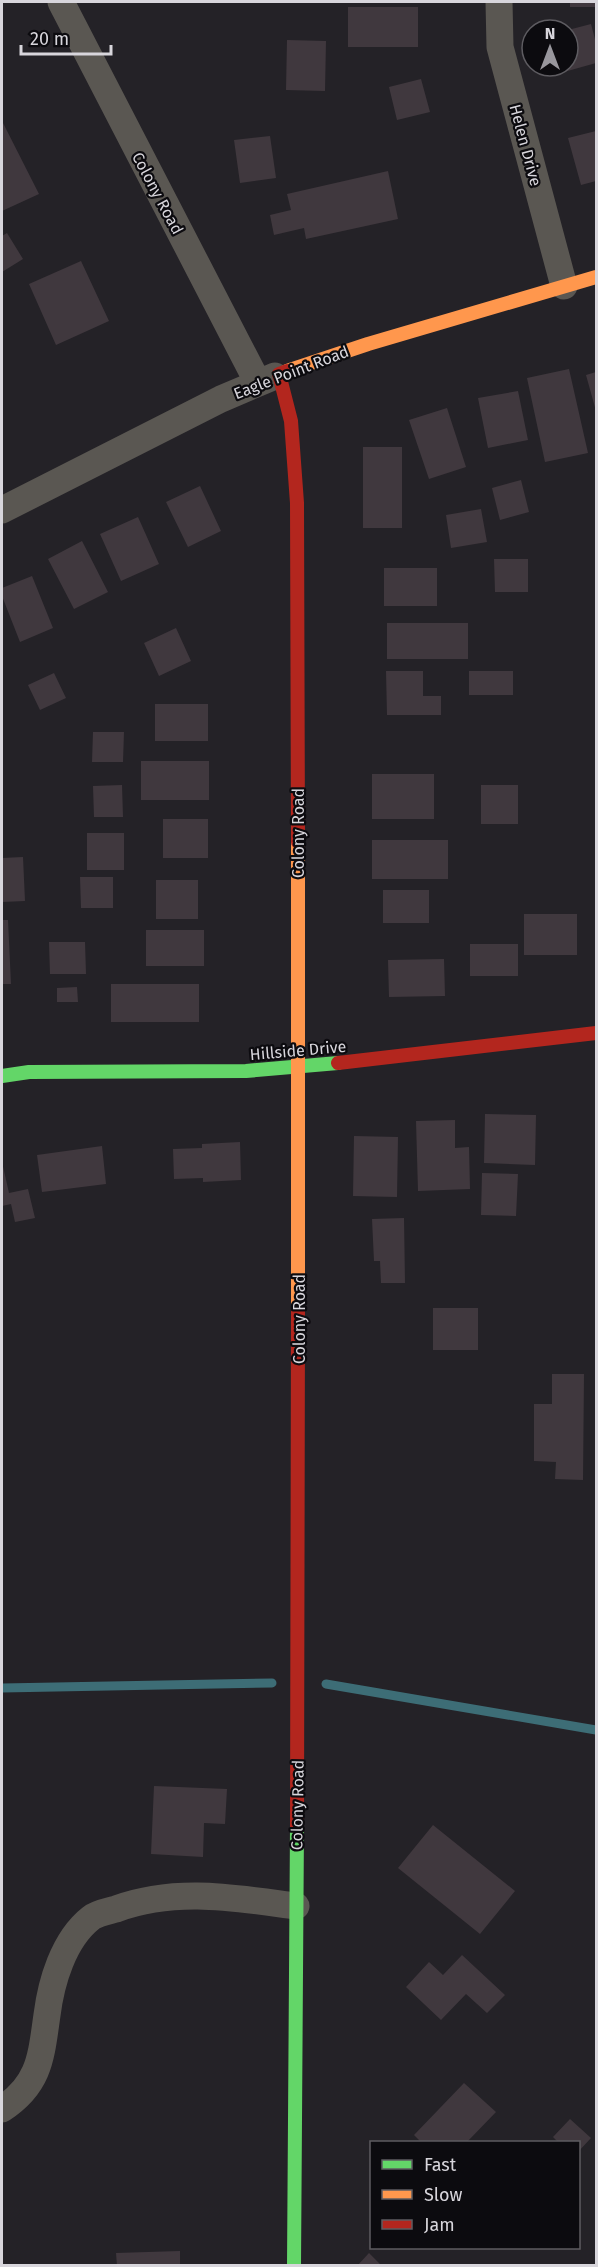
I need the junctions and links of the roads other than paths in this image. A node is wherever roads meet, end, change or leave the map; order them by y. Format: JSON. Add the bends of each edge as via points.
{"nodes":[{"id":1,"x":61,"y":2,"type":"edge"},
{"id":2,"x":500,"y":2,"type":"edge"},
{"id":3,"x":597,"y":277,"type":"edge"},
{"id":4,"x":564,"y":286,"type":"junction"},
{"id":5,"x":268,"y":378,"type":"junction"},
{"id":6,"x":2,"y":510,"type":"edge"},
{"id":7,"x":597,"y":1033,"type":"edge"},
{"id":8,"x":298,"y":1068,"type":"junction"},
{"id":9,"x":2,"y":1076,"type":"edge"},
{"id":10,"x":296,"y":1906,"type":"junction"},
{"id":11,"x":2,"y":2109,"type":"edge"},
{"id":12,"x":294,"y":2265,"type":"edge"}],
"edges":[{"from":1,"to":5,"type":"street","name":"Colony Road"},
{"from":2,"to":4,"type":"street","name":"Helen Drive","via":[[500,47]]},
{"from":3,"to":4,"type":"street","name":"Eagle Point Road"},
{"from":4,"to":5,"type":"street","name":"Eagle Point Road"},
{"from":5,"to":6,"type":"street","name":"Eagle Point Road"},
{"from":5,"to":8,"type":"street","name":"Colony Road","via":[[286,392],[294,435],[297,503]]},
{"from":7,"to":8,"type":"street","name":"Hillside Drive"},
{"from":8,"to":9,"type":"street","name":"Hillside Drive","via":[[29,1072]]},
{"from":8,"to":10,"type":"street","name":"Colony Road"},
{"from":10,"to":11,"type":"street","via":[[192,1894],[131,1903],[91,1918],[69,1945],[51,1986],[40,2065],[19,2098]]},
{"from":10,"to":12,"type":"street","name":"Colony Road"}]}
